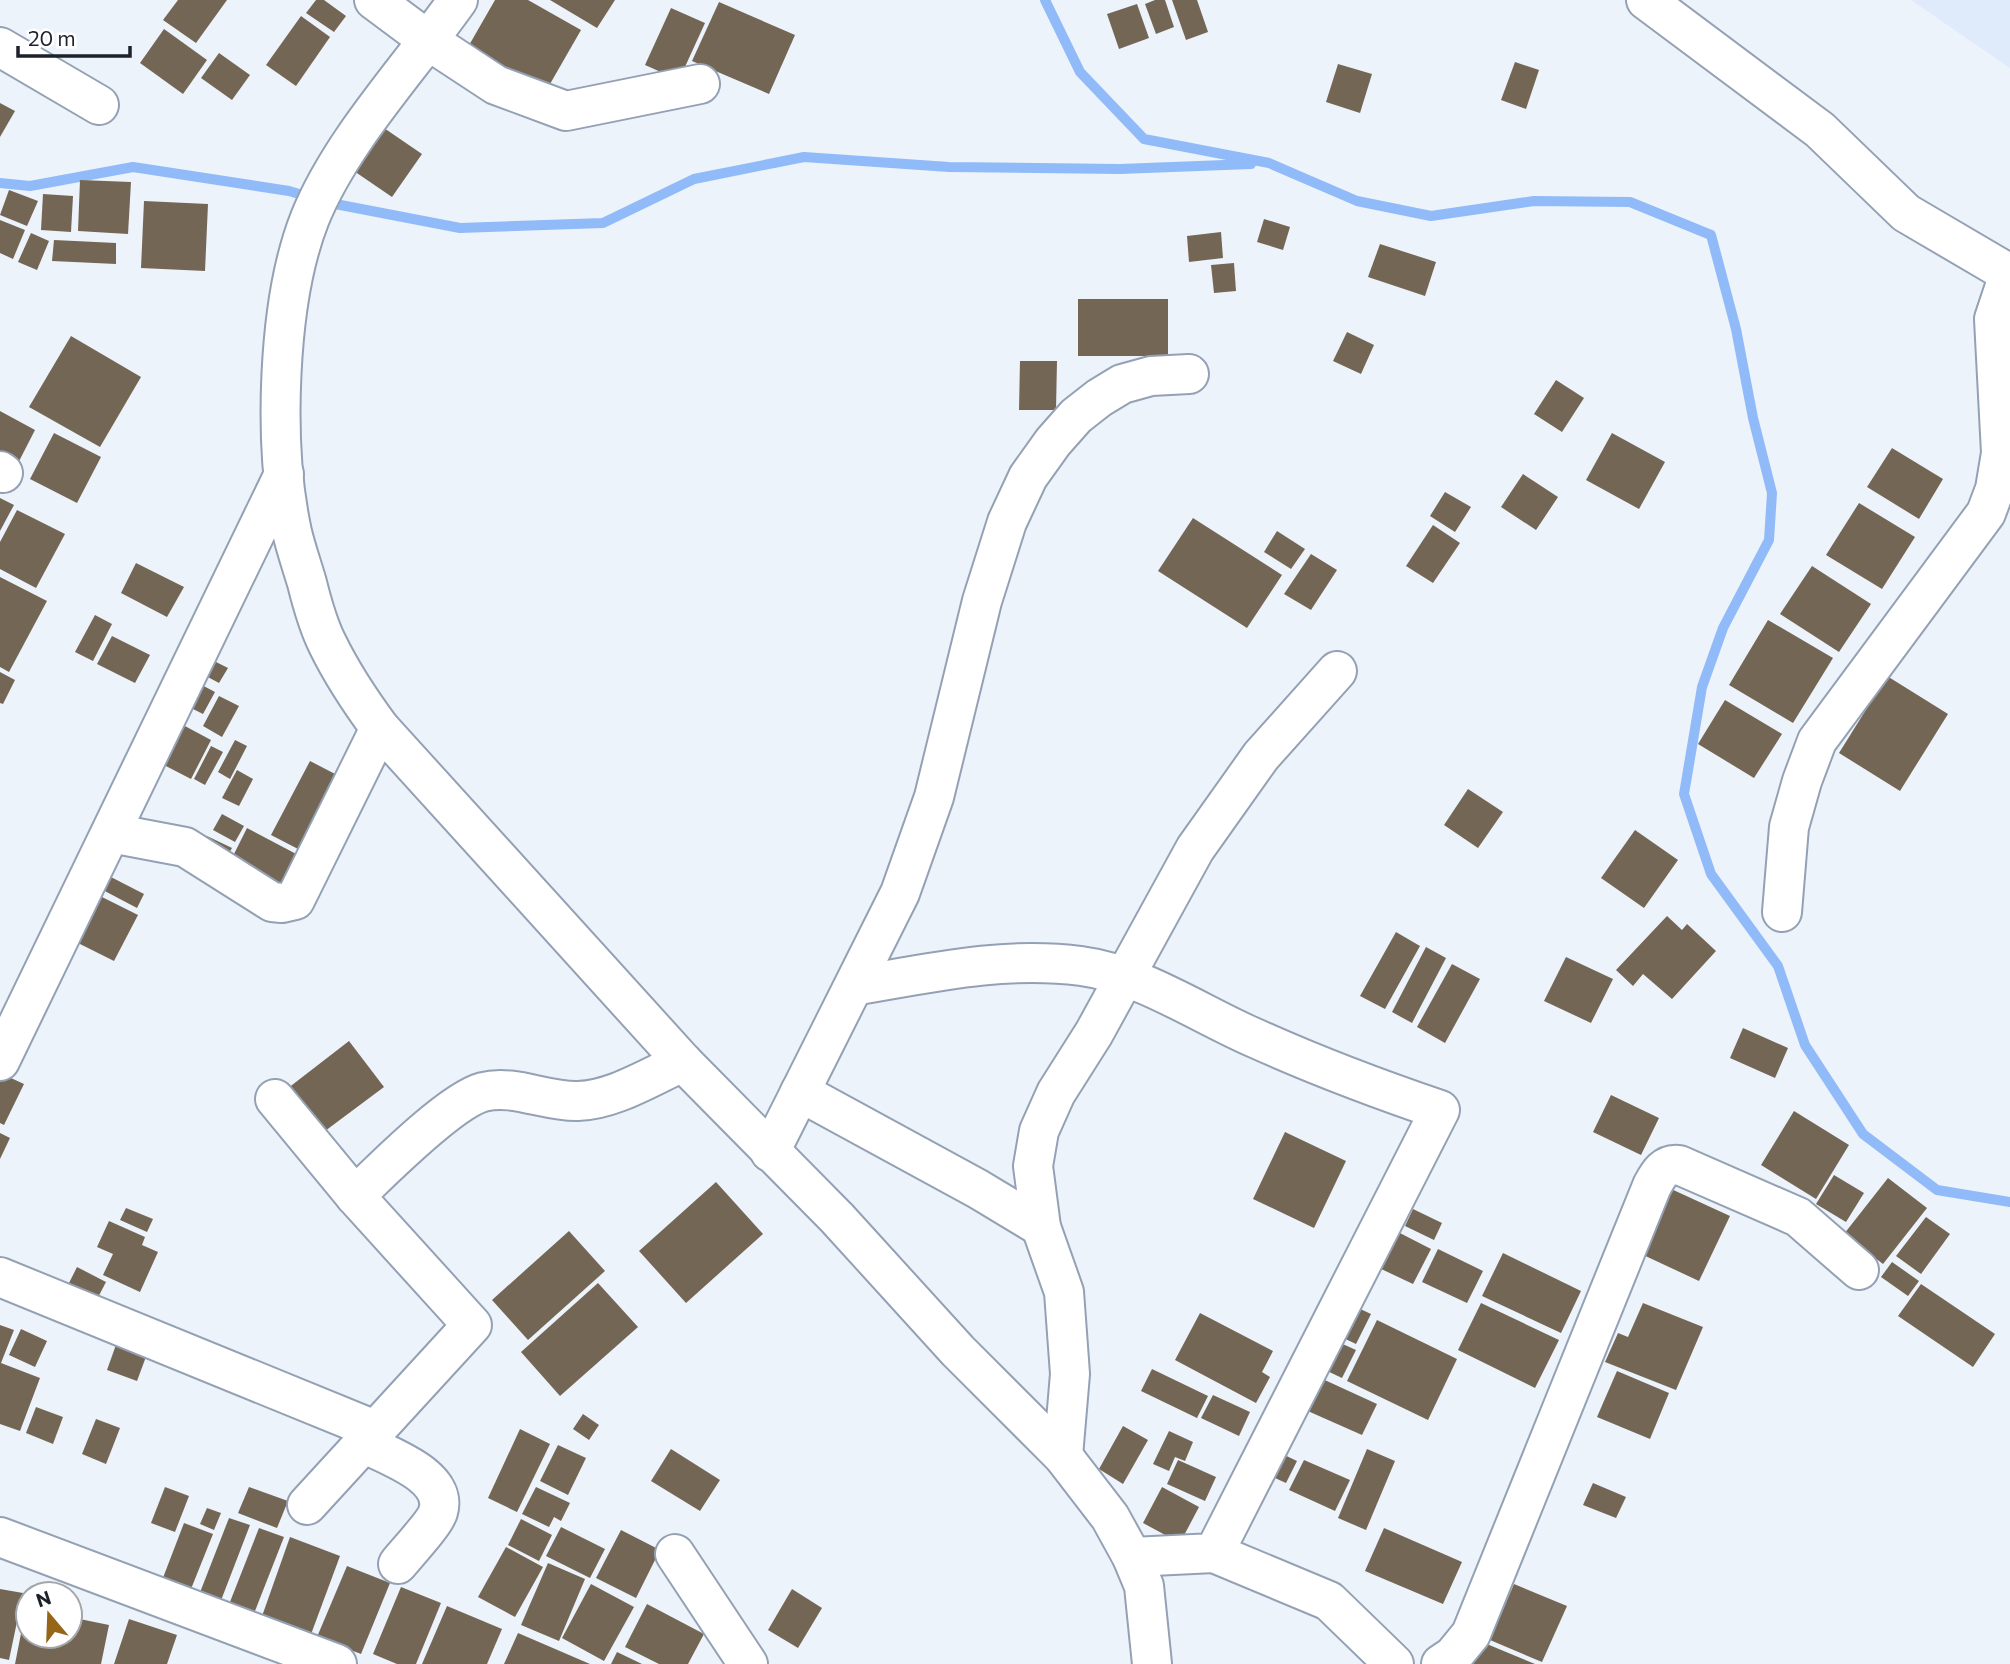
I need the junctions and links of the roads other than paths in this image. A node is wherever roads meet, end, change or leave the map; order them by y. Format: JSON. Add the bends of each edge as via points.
{"nodes":[{"id":1,"x":374,"y":0,"type":"edge"},
{"id":2,"x":458,"y":0,"type":"edge"},
{"id":3,"x":1646,"y":0,"type":"edge"},
{"id":4,"x":429,"y":41,"type":"junction"},
{"id":5,"x":0,"y":47,"type":"edge"},
{"id":6,"x":700,"y":84,"type":"dead end"},
{"id":7,"x":99,"y":105,"type":"dead end"},
{"id":8,"x":2010,"y":274,"type":"edge"},
{"id":9,"x":1189,"y":374,"type":"dead end"},
{"id":10,"x":284,"y":474,"type":"junction"},
{"id":11,"x":1336,"y":671,"type":"dead end"},
{"id":12,"x":380,"y":728,"type":"junction"},
{"id":13,"x":111,"y":833,"type":"junction"},
{"id":14,"x":1782,"y":912,"type":"dead end"},
{"id":15,"x":1125,"y":976,"type":"junction"},
{"id":16,"x":854,"y":986,"type":"junction"},
{"id":17,"x":0,"y":1061,"type":"edge"},
{"id":18,"x":683,"y":1062,"type":"junction"},
{"id":19,"x":800,"y":1092,"type":"junction"},
{"id":20,"x":275,"y":1100,"type":"dead end"},
{"id":21,"x":770,"y":1152,"type":"junction"},
{"id":22,"x":355,"y":1196,"type":"junction"},
{"id":23,"x":1041,"y":1227,"type":"junction"},
{"id":24,"x":1859,"y":1270,"type":"dead end"},
{"id":25,"x":0,"y":1278,"type":"edge"},
{"id":26,"x":369,"y":1437,"type":"junction"},
{"id":27,"x":1063,"y":1456,"type":"junction"},
{"id":28,"x":307,"y":1505,"type":"dead end"},
{"id":29,"x":0,"y":1536,"type":"edge"},
{"id":30,"x":1213,"y":1553,"type":"junction"},
{"id":31,"x":675,"y":1554,"type":"dead end"},
{"id":32,"x":1132,"y":1557,"type":"junction"},
{"id":33,"x":398,"y":1564,"type":"dead end"},
{"id":34,"x":248,"y":1649,"type":"edge"},
{"id":35,"x":337,"y":1664,"type":"edge"},
{"id":36,"x":748,"y":1664,"type":"edge"},
{"id":37,"x":1152,"y":1664,"type":"edge"},
{"id":38,"x":1394,"y":1664,"type":"edge"},
{"id":39,"x":1441,"y":1664,"type":"edge"}],
"edges":[{"from":1,"to":4,"type":"street"},
{"from":2,"to":4,"type":"street"},
{"from":3,"to":8,"type":"street","via":[[1820,130],[1906,213]]},
{"from":4,"to":6,"type":"street","via":[[496,85],[566,111]]},
{"from":4,"to":10,"type":"street","via":[[353,143],[310,218],[298,257],[284,353],[280,424]]},
{"from":5,"to":7,"type":"street"},
{"from":8,"to":14,"type":"street","via":[[1994,319],[2001,453],[1995,489],[1986,513],[1817,741],[1790,827]]},
{"from":9,"to":16,"type":"street","via":[[1151,376],[1122,384],[1098,398],[1076,416],[1028,477],[1007,522],[982,601],[934,797],[900,893]]},
{"from":10,"to":12,"type":"street","via":[[292,531],[326,641]]},
{"from":10,"to":13,"type":"street"},
{"from":11,"to":15,"type":"street","via":[[1261,756],[1195,849]]},
{"from":12,"to":13,"type":"street","via":[[295,900],[272,902],[185,847]]},
{"from":12,"to":18,"type":"street"},
{"from":13,"to":17,"type":"street"},
{"from":15,"to":16,"type":"street","via":[[1030,961]]},
{"from":15,"to":23,"type":"street","via":[[1056,1093],[1039,1131],[1033,1166]]},
{"from":15,"to":30,"type":"street","via":[[1318,1066],[1440,1110]]},
{"from":16,"to":19,"type":"street"},
{"from":18,"to":21,"type":"street"},
{"from":18,"to":22,"type":"street","via":[[613,1093],[580,1101],[510,1091],[482,1092],[405,1148]]},
{"from":19,"to":21,"type":"street"},
{"from":19,"to":23,"type":"street"},
{"from":20,"to":22,"type":"street"},
{"from":21,"to":27,"type":"street"},
{"from":22,"to":26,"type":"street","via":[[472,1325]]},
{"from":23,"to":27,"type":"street","via":[[1064,1292],[1070,1374]]},
{"from":24,"to":39,"type":"street","via":[[1798,1217],[1679,1165],[1665,1167],[1652,1186],[1471,1634]]},
{"from":25,"to":26,"type":"street"},
{"from":26,"to":28,"type":"street"},
{"from":26,"to":33,"type":"street","via":[[433,1482],[439,1496],[438,1513]]},
{"from":27,"to":32,"type":"street","via":[[1110,1517]]},
{"from":29,"to":34,"type":"street"},
{"from":30,"to":32,"type":"street"},
{"from":30,"to":38,"type":"street","via":[[1329,1601]]},
{"from":31,"to":36,"type":"street"},
{"from":32,"to":37,"type":"street","via":[[1144,1586]]},
{"from":34,"to":35,"type":"street"}]}
